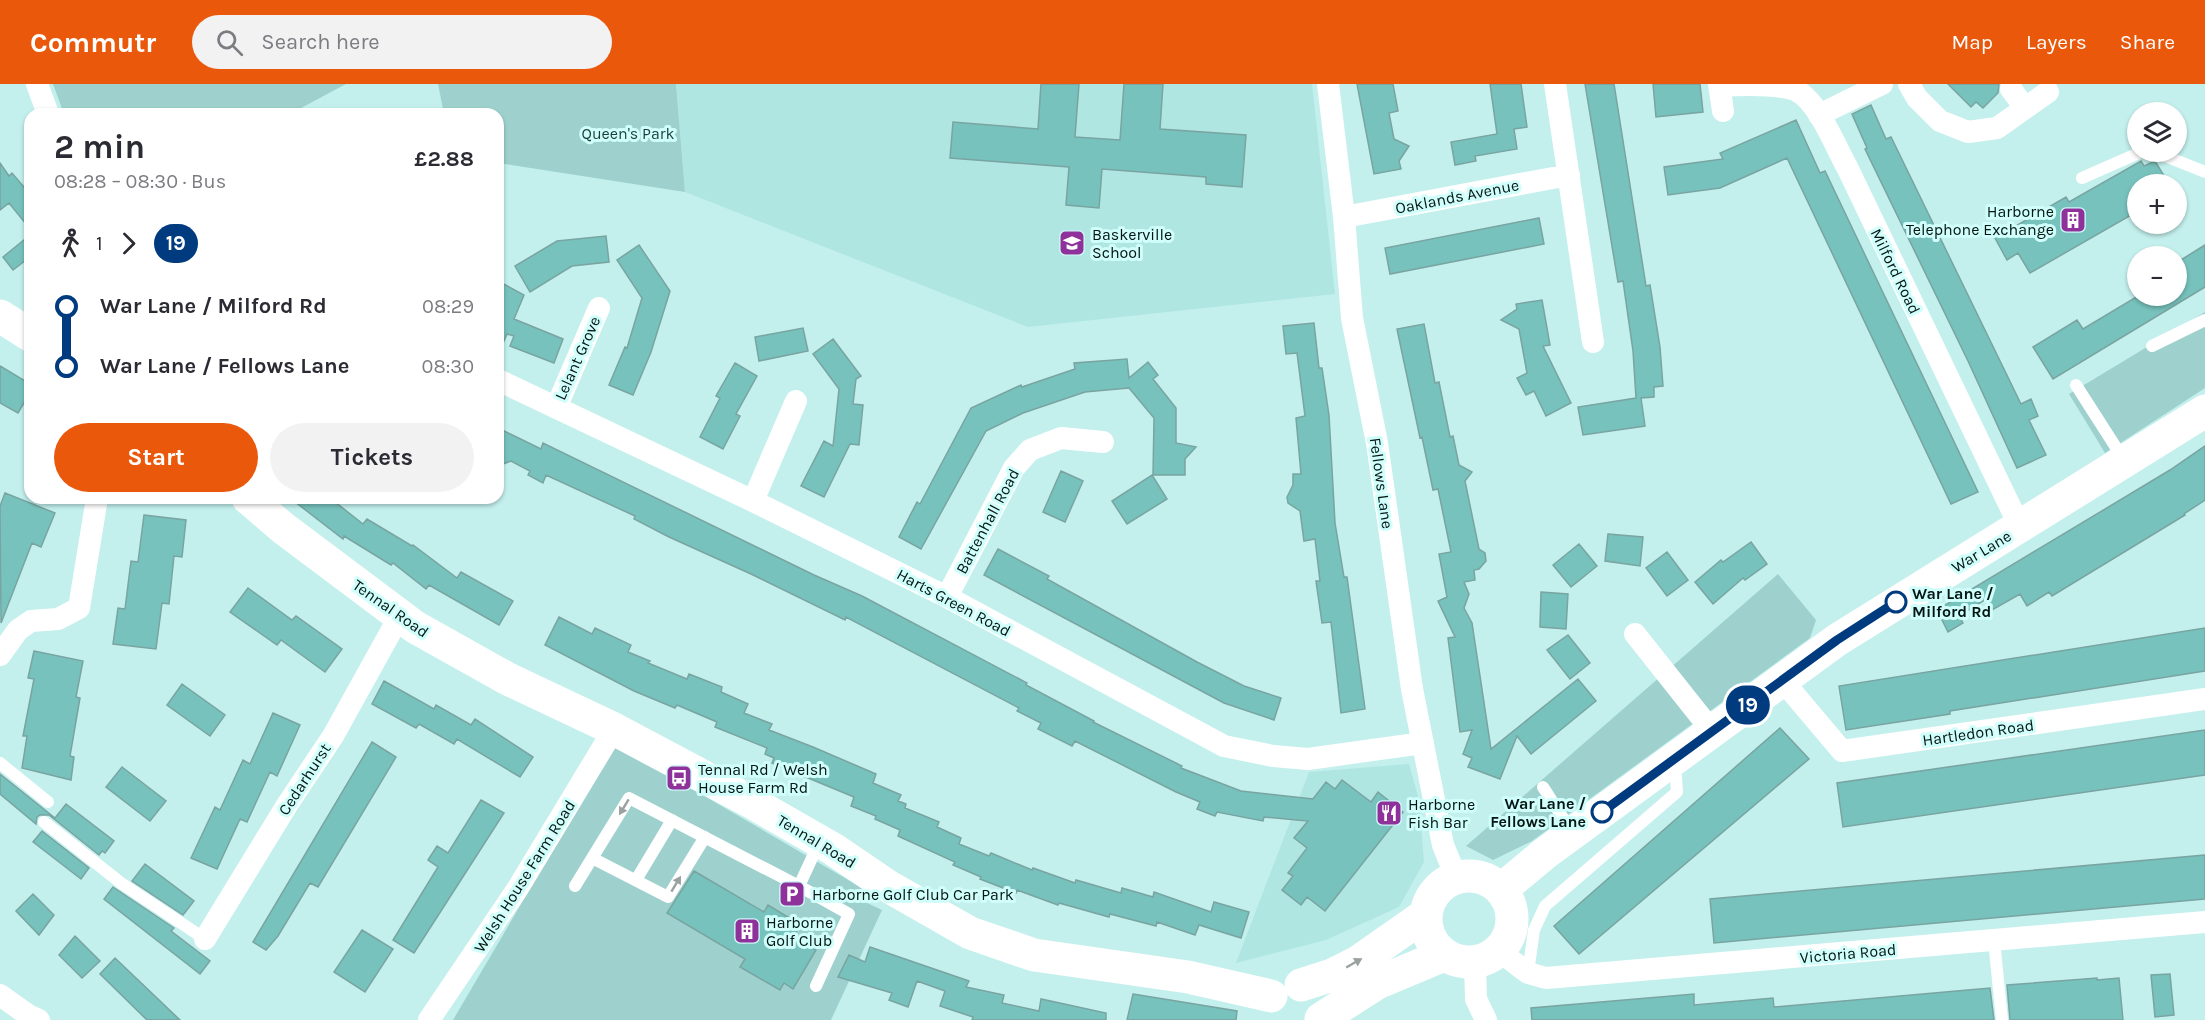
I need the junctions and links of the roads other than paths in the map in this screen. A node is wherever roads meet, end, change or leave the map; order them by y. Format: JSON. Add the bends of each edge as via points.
{"nodes":[{"id":1,"x":37,"y":84,"type":"edge"},
{"id":2,"x":1328,"y":84,"type":"edge"},
{"id":3,"x":1555,"y":84,"type":"edge"},
{"id":4,"x":1882,"y":84,"type":"edge"},
{"id":5,"x":1909,"y":84,"type":"edge"},
{"id":6,"x":1719,"y":85,"type":"edge"},
{"id":7,"x":1794,"y":87,"type":"edge"},
{"id":8,"x":2010,"y":89,"type":"dead end"},
{"id":9,"x":2048,"y":92,"type":"dead end"},
{"id":10,"x":46,"y":108,"type":"edge"},
{"id":11,"x":2025,"y":108,"type":"junction"},
{"id":12,"x":1723,"y":111,"type":"dead end"},
{"id":13,"x":1819,"y":115,"type":"junction"},
{"id":14,"x":2127,"y":158,"type":"edge"},
{"id":15,"x":2180,"y":162,"type":"edge"},
{"id":16,"x":2205,"y":172,"type":"edge"},
{"id":17,"x":1569,"y":175,"type":"junction"},
{"id":18,"x":2082,"y":178,"type":"dead end"},
{"id":19,"x":1344,"y":217,"type":"junction"},
{"id":20,"x":599,"y":308,"type":"dead end"},
{"id":21,"x":0,"y":316,"type":"edge"},
{"id":22,"x":2205,"y":320,"type":"edge"},
{"id":23,"x":24,"y":331,"type":"edge"},
{"id":24,"x":1593,"y":342,"type":"dead end"},
{"id":25,"x":2152,"y":346,"type":"dead end"},
{"id":26,"x":504,"y":383,"type":"edge"},
{"id":27,"x":2076,"y":385,"type":"dead end"},
{"id":28,"x":796,"y":401,"type":"dead end"},
{"id":29,"x":556,"y":408,"type":"junction"},
{"id":30,"x":2205,"y":411,"type":"edge"},
{"id":31,"x":1103,"y":442,"type":"dead end"},
{"id":32,"x":2125,"y":461,"type":"junction"},
{"id":33,"x":753,"y":501,"type":"junction"},
{"id":34,"x":96,"y":504,"type":"edge"},
{"id":35,"x":255,"y":504,"type":"edge"},
{"id":36,"x":2020,"y":527,"type":"junction"},
{"id":37,"x":947,"y":597,"type":"junction"},
{"id":38,"x":399,"y":617,"type":"junction"},
{"id":39,"x":1635,"y":634,"type":"dead end"},
{"id":40,"x":0,"y":655,"type":"edge"},
{"id":41,"x":1783,"y":681,"type":"junction"},
{"id":42,"x":2205,"y":699,"type":"edge"},
{"id":43,"x":614,"y":729,"type":"junction"},
{"id":44,"x":1712,"y":731,"type":"junction"},
{"id":45,"x":1423,"y":743,"type":"junction"},
{"id":46,"x":1674,"y":760,"type":"junction"},
{"id":47,"x":0,"y":763,"type":"edge"},
{"id":48,"x":1543,"y":787,"type":"dead end"},
{"id":49,"x":48,"y":802,"type":"dead end"},
{"id":50,"x":672,"y":820,"type":"junction"},
{"id":51,"x":44,"y":822,"type":"dead end"},
{"id":52,"x":1573,"y":833,"type":"junction"},
{"id":53,"x":705,"y":837,"type":"junction"},
{"id":54,"x":820,"y":842,"type":"junction"},
{"id":55,"x":592,"y":858,"type":"junction"},
{"id":56,"x":1456,"y":878,"type":"junction"},
{"id":57,"x":636,"y":880,"type":"junction"},
{"id":58,"x":575,"y":886,"type":"dead end"},
{"id":59,"x":800,"y":886,"type":"junction"},
{"id":60,"x":1502,"y":890,"type":"junction"},
{"id":61,"x":1425,"y":915,"type":"junction"},
{"id":62,"x":2205,"y":922,"type":"edge"},
{"id":63,"x":205,"y":939,"type":"joint"},
{"id":64,"x":1994,"y":940,"type":"junction"},
{"id":65,"x":1472,"y":956,"type":"junction"},
{"id":66,"x":1528,"y":973,"type":"junction"},
{"id":67,"x":816,"y":986,"type":"dead end"},
{"id":68,"x":0,"y":995,"type":"edge"},
{"id":69,"x":1280,"y":1000,"type":"edge"},
{"id":70,"x":1321,"y":1019,"type":"edge"},
{"id":71,"x":39,"y":1020,"type":"edge"},
{"id":72,"x":429,"y":1020,"type":"edge"},
{"id":73,"x":1486,"y":1020,"type":"edge"},
{"id":74,"x":2002,"y":1020,"type":"edge"}],
"edges":[{"from":1,"to":10,"type":"street"},
{"from":2,"to":19,"type":"street","name":"Fellows Lane"},
{"from":3,"to":17,"type":"street"},
{"from":4,"to":13,"type":"street"},
{"from":5,"to":11,"type":"street","via":[[1940,121],[1968,132],[1997,128]]},
{"from":6,"to":7,"type":"street","name":"Milford Road"},
{"from":6,"to":12,"type":"street","name":"Milford Road"},
{"from":7,"to":13,"type":"street","name":"Milford Road"},
{"from":8,"to":11,"type":"street"},
{"from":9,"to":11,"type":"street"},
{"from":13,"to":36,"type":"street","name":"Milford Road"},
{"from":14,"to":18,"type":"lane"},
{"from":15,"to":16,"type":"lane"},
{"from":17,"to":19,"type":"street","name":"Oaklands Avenue"},
{"from":17,"to":24,"type":"street"},
{"from":19,"to":45,"type":"street","name":"Fellows Lane","via":[[1352,318],[1377,443]]},
{"from":20,"to":29,"type":"street","name":"Lelant Grove"},
{"from":21,"to":23,"type":"street"},
{"from":22,"to":25,"type":"lane"},
{"from":26,"to":29,"type":"street","name":"Harts Green Road"},
{"from":27,"to":32,"type":"lane"},
{"from":28,"to":33,"type":"street"},
{"from":29,"to":33,"type":"street","name":"Harts Green Road"},
{"from":30,"to":32,"type":"street","name":"War Lane"},
{"from":31,"to":37,"type":"street","name":"Battenhall Road","via":[[1061,438],[1030,450],[1014,468]]},
{"from":32,"to":36,"type":"street","name":"War Lane"},
{"from":33,"to":37,"type":"street","name":"Harts Green Road"},
{"from":34,"to":40,"type":"street","via":[[79,608],[58,619],[31,621],[18,630]]},
{"from":35,"to":38,"type":"street","name":"Tennal Road"},
{"from":36,"to":41,"type":"street","name":"War Lane","via":[[1837,640]]},
{"from":37,"to":45,"type":"street","name":"Harts Green Road","via":[[1224,746],[1308,759]]},
{"from":38,"to":43,"type":"street","name":"Tennal Road","via":[[508,679]]},
{"from":38,"to":63,"type":"street","name":"Cedarhurst","via":[[333,736]]},
{"from":39,"to":44,"type":"street"},
{"from":41,"to":42,"type":"street","name":"Hartledon Road","via":[[1842,751]]},
{"from":41,"to":44,"type":"street","name":"War Lane"},
{"from":43,"to":54,"type":"street","name":"Tennal Road"},
{"from":43,"to":72,"type":"street","name":"Welsh House Farm Road","via":[[518,888]]},
{"from":44,"to":46,"type":"street","name":"War Lane"},
{"from":45,"to":56,"type":"street","name":"Fellows Lane","via":[[1443,845]]},
{"from":46,"to":52,"type":"street","name":"War Lane"},
{"from":46,"to":66,"type":"lane","via":[[1677,792],[1545,906],[1534,930]]},
{"from":47,"to":49,"type":"lane"},
{"from":48,"to":52,"type":"lane"},
{"from":50,"to":53,"type":"lane"},
{"from":50,"to":55,"type":"lane","one_way":true,"via":[[629,798]]},
{"from":50,"to":57,"type":"lane"},
{"from":51,"to":63,"type":"lane","via":[[121,883]]},
{"from":52,"to":60,"type":"street","name":"War Lane"},
{"from":57,"to":53,"type":"lane","one_way":true,"via":[[668,897]]},
{"from":53,"to":59,"type":"lane"},
{"from":54,"to":59,"type":"lane"},
{"from":54,"to":69,"type":"street","name":"Tennal Road","via":[[970,933],[1034,955],[1188,977]]},
{"from":55,"to":57,"type":"lane"},
{"from":55,"to":58,"type":"lane"},
{"from":56,"to":60,"type":"street","via":[[1481,877]]},
{"from":56,"to":61,"type":"street","via":[[1435,891]]},
{"from":59,"to":67,"type":"lane","via":[[849,914]]},
{"from":60,"to":65,"type":"street","via":[[1512,915],[1507,940]]},
{"from":61,"to":65,"type":"street","via":[[1429,938],[1435,947]]},
{"from":69,"to":61,"type":"street","one_way":true,"via":[[1358,962]]},
{"from":62,"to":64,"type":"street","name":"Victoria Road"},
{"from":64,"to":66,"type":"street","name":"Victoria Road","via":[[1546,978]]},
{"from":64,"to":74,"type":"lane"},
{"from":65,"to":66,"type":"street","name":"Victoria Road"},
{"from":65,"to":70,"type":"street","via":[[1377,983]]},
{"from":65,"to":73,"type":"street","via":[[1476,999]]},
{"from":68,"to":71,"type":"street"},
{"from":69,"to":70,"type":"street","via":[[1311,990],[1322,1008]]}]}
